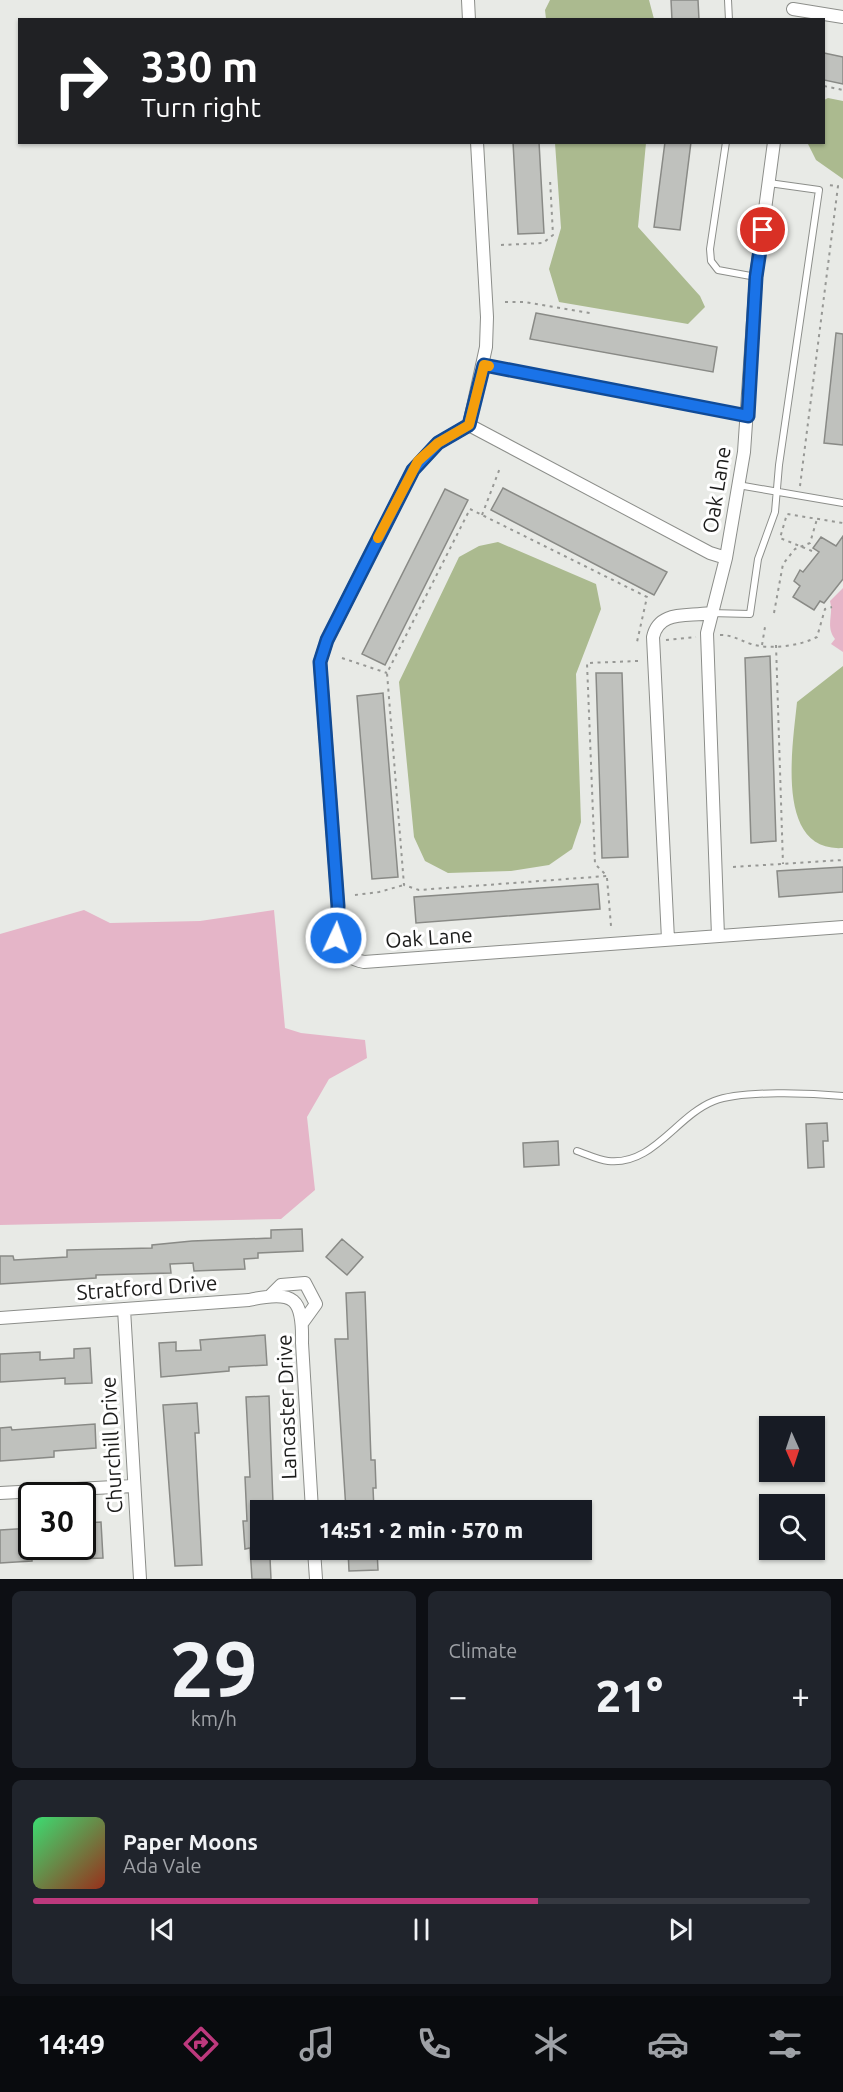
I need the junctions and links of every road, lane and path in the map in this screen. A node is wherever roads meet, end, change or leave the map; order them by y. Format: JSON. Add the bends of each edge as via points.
{"nodes":[{"id":1,"x":468,"y":0,"type":"edge"},
{"id":2,"x":728,"y":0,"type":"edge"},
{"id":3,"x":793,"y":10,"type":"edge"},
{"id":4,"x":843,"y":17,"type":"edge"},
{"id":5,"x":470,"y":18,"type":"edge"},
{"id":6,"x":729,"y":18,"type":"edge"},
{"id":7,"x":825,"y":86,"type":"edge"},
{"id":8,"x":843,"y":90,"type":"edge"},
{"id":9,"x":477,"y":144,"type":"edge"},
{"id":10,"x":726,"y":144,"type":"edge"},
{"id":11,"x":774,"y":144,"type":"edge"},
{"id":12,"x":550,"y":179,"type":"dead end"},
{"id":13,"x":769,"y":183,"type":"junction"},
{"id":14,"x":819,"y":184,"type":"dead end"},
{"id":15,"x":501,"y":245,"type":"dead end"},
{"id":16,"x":756,"y":277,"type":"junction"},
{"id":17,"x":505,"y":302,"type":"dead end"},
{"id":18,"x":590,"y":313,"type":"dead end"},
{"id":19,"x":484,"y":365,"type":"junction"},
{"id":20,"x":748,"y":416,"type":"junction"},
{"id":21,"x":469,"y":425,"type":"junction"},
{"id":22,"x":501,"y":468,"type":"dead end"},
{"id":23,"x":738,"y":485,"type":"junction"},
{"id":24,"x":800,"y":486,"type":"dead end"},
{"id":25,"x":777,"y":492,"type":"junction"},
{"id":26,"x":843,"y":503,"type":"edge"},
{"id":27,"x":797,"y":505,"type":"dead end"},
{"id":28,"x":482,"y":515,"type":"junction"},
{"id":29,"x":795,"y":515,"type":"junction"},
{"id":30,"x":817,"y":519,"type":"junction"},
{"id":31,"x":843,"y":523,"type":"edge"},
{"id":32,"x":804,"y":548,"type":"junction"},
{"id":33,"x":812,"y":550,"type":"dead end"},
{"id":34,"x":726,"y":558,"type":"junction"},
{"id":35,"x":832,"y":607,"type":"dead end"},
{"id":36,"x":710,"y":613,"type":"junction"},
{"id":37,"x":774,"y":613,"type":"dead end"},
{"id":38,"x":765,"y":627,"type":"dead end"},
{"id":39,"x":714,"y":635,"type":"dead end"},
{"id":40,"x":699,"y":636,"type":"dead end"},
{"id":41,"x":664,"y":641,"type":"dead end"},
{"id":42,"x":637,"y":642,"type":"dead end"},
{"id":43,"x":776,"y":645,"type":"junction"},
{"id":44,"x":762,"y":646,"type":"junction"},
{"id":45,"x":342,"y":658,"type":"dead end"},
{"id":46,"x":638,"y":661,"type":"dead end"},
{"id":47,"x":387,"y":673,"type":"junction"},
{"id":48,"x":843,"y":860,"type":"edge"},
{"id":49,"x":783,"y":864,"type":"junction"},
{"id":50,"x":733,"y":867,"type":"dead end"},
{"id":51,"x":607,"y":876,"type":"junction"},
{"id":52,"x":404,"y":885,"type":"junction"},
{"id":53,"x":355,"y":894,"type":"dead end"},
{"id":54,"x":611,"y":926,"type":"dead end"},
{"id":55,"x":843,"y":927,"type":"edge"},
{"id":56,"x":718,"y":936,"type":"junction"},
{"id":57,"x":668,"y":939,"type":"junction"},
{"id":58,"x":843,"y":1096,"type":"edge"},
{"id":59,"x":577,"y":1151,"type":"dead end"},
{"id":60,"x":271,"y":1295,"type":"junction"},
{"id":61,"x":124,"y":1309,"type":"junction"},
{"id":62,"x":0,"y":1318,"type":"edge"},
{"id":63,"x":303,"y":1322,"type":"junction"},
{"id":64,"x":133,"y":1486,"type":"junction"},
{"id":65,"x":0,"y":1493,"type":"edge"},
{"id":66,"x":311,"y":1500,"type":"edge"},
{"id":67,"x":315,"y":1560,"type":"edge"},
{"id":68,"x":140,"y":1579,"type":"edge"},
{"id":69,"x":316,"y":1579,"type":"edge"}],
"edges":[{"from":1,"to":5,"type":"street"},
{"from":2,"to":6,"type":"lane"},
{"from":3,"to":4,"type":"street"},
{"from":7,"to":8,"type":"path"},
{"from":9,"to":19,"type":"street","via":[[487,317]]},
{"from":10,"to":16,"type":"lane","via":[[711,261],[718,270]]},
{"from":11,"to":13,"type":"street","name":"Oak Lane"},
{"from":12,"to":15,"type":"path","via":[[553,235],[543,243]]},
{"from":13,"to":16,"type":"street","name":"Oak Lane"},
{"from":13,"to":25,"type":"lane","via":[[819,190]]},
{"from":14,"to":24,"type":"path","via":[[838,186]]},
{"from":16,"to":20,"type":"street","name":"Oak Lane"},
{"from":17,"to":18,"type":"path"},
{"from":19,"to":20,"type":"lane"},
{"from":19,"to":21,"type":"street"},
{"from":20,"to":23,"type":"street","name":"Oak Lane"},
{"from":21,"to":34,"type":"street","name":"Oak Lane"},
{"from":21,"to":57,"type":"street","name":"Oak Lane","via":[[438,443],[413,470],[322,652],[338,906],[336,938],[345,954],[364,962]]},
{"from":22,"to":28,"type":"path"},
{"from":23,"to":25,"type":"lane"},
{"from":23,"to":34,"type":"street","name":"Oak Lane"},
{"from":25,"to":26,"type":"lane"},
{"from":25,"to":36,"type":"lane","via":[[775,512],[758,559],[750,614]]},
{"from":27,"to":29,"type":"path"},
{"from":28,"to":42,"type":"path","via":[[646,597]]},
{"from":28,"to":47,"type":"path","via":[[470,509]]},
{"from":29,"to":30,"type":"path"},
{"from":29,"to":32,"type":"path","via":[[788,514],[780,538]]},
{"from":30,"to":31,"type":"path"},
{"from":30,"to":32,"type":"path","via":[[810,543]]},
{"from":32,"to":33,"type":"path"},
{"from":32,"to":37,"type":"path","via":[[795,549],[783,564]]},
{"from":34,"to":36,"type":"street","name":"Oak Lane"},
{"from":35,"to":43,"type":"path","via":[[825,609],[817,636],[809,641]]},
{"from":36,"to":56,"type":"street","name":"Oak Lane","via":[[706,633]]},
{"from":36,"to":57,"type":"street","via":[[665,618],[658,623],[653,637]]},
{"from":38,"to":44,"type":"path"},
{"from":39,"to":44,"type":"path","via":[[735,635]]},
{"from":40,"to":41,"type":"path"},
{"from":43,"to":44,"type":"path"},
{"from":43,"to":49,"type":"path"},
{"from":45,"to":47,"type":"path"},
{"from":46,"to":51,"type":"path","via":[[587,663],[595,864]]},
{"from":47,"to":52,"type":"path"},
{"from":48,"to":49,"type":"path"},
{"from":49,"to":50,"type":"path"},
{"from":51,"to":52,"type":"path","via":[[419,890]]},
{"from":51,"to":54,"type":"path"},
{"from":52,"to":53,"type":"path"},
{"from":55,"to":56,"type":"street","name":"Oak Lane"},
{"from":56,"to":57,"type":"street","name":"Oak Lane"},
{"from":58,"to":59,"type":"lane","via":[[741,1096],[715,1100],[634,1158],[608,1161]]},
{"from":60,"to":61,"type":"street","name":"Stratford Drive"},
{"from":60,"to":63,"type":"street","name":"Lancaster Drive","via":[[295,1304]]},
{"from":60,"to":63,"type":"street","name":"Stratford Drive","via":[[281,1285],[305,1283],[316,1304]]},
{"from":61,"to":62,"type":"street","name":"Stratford Drive"},
{"from":61,"to":64,"type":"street","name":"Churchill Drive"},
{"from":63,"to":66,"type":"street","name":"Lancaster Drive"},
{"from":64,"to":65,"type":"street"},
{"from":64,"to":68,"type":"street","name":"Churchill Drive"},
{"from":67,"to":69,"type":"street"}]}
